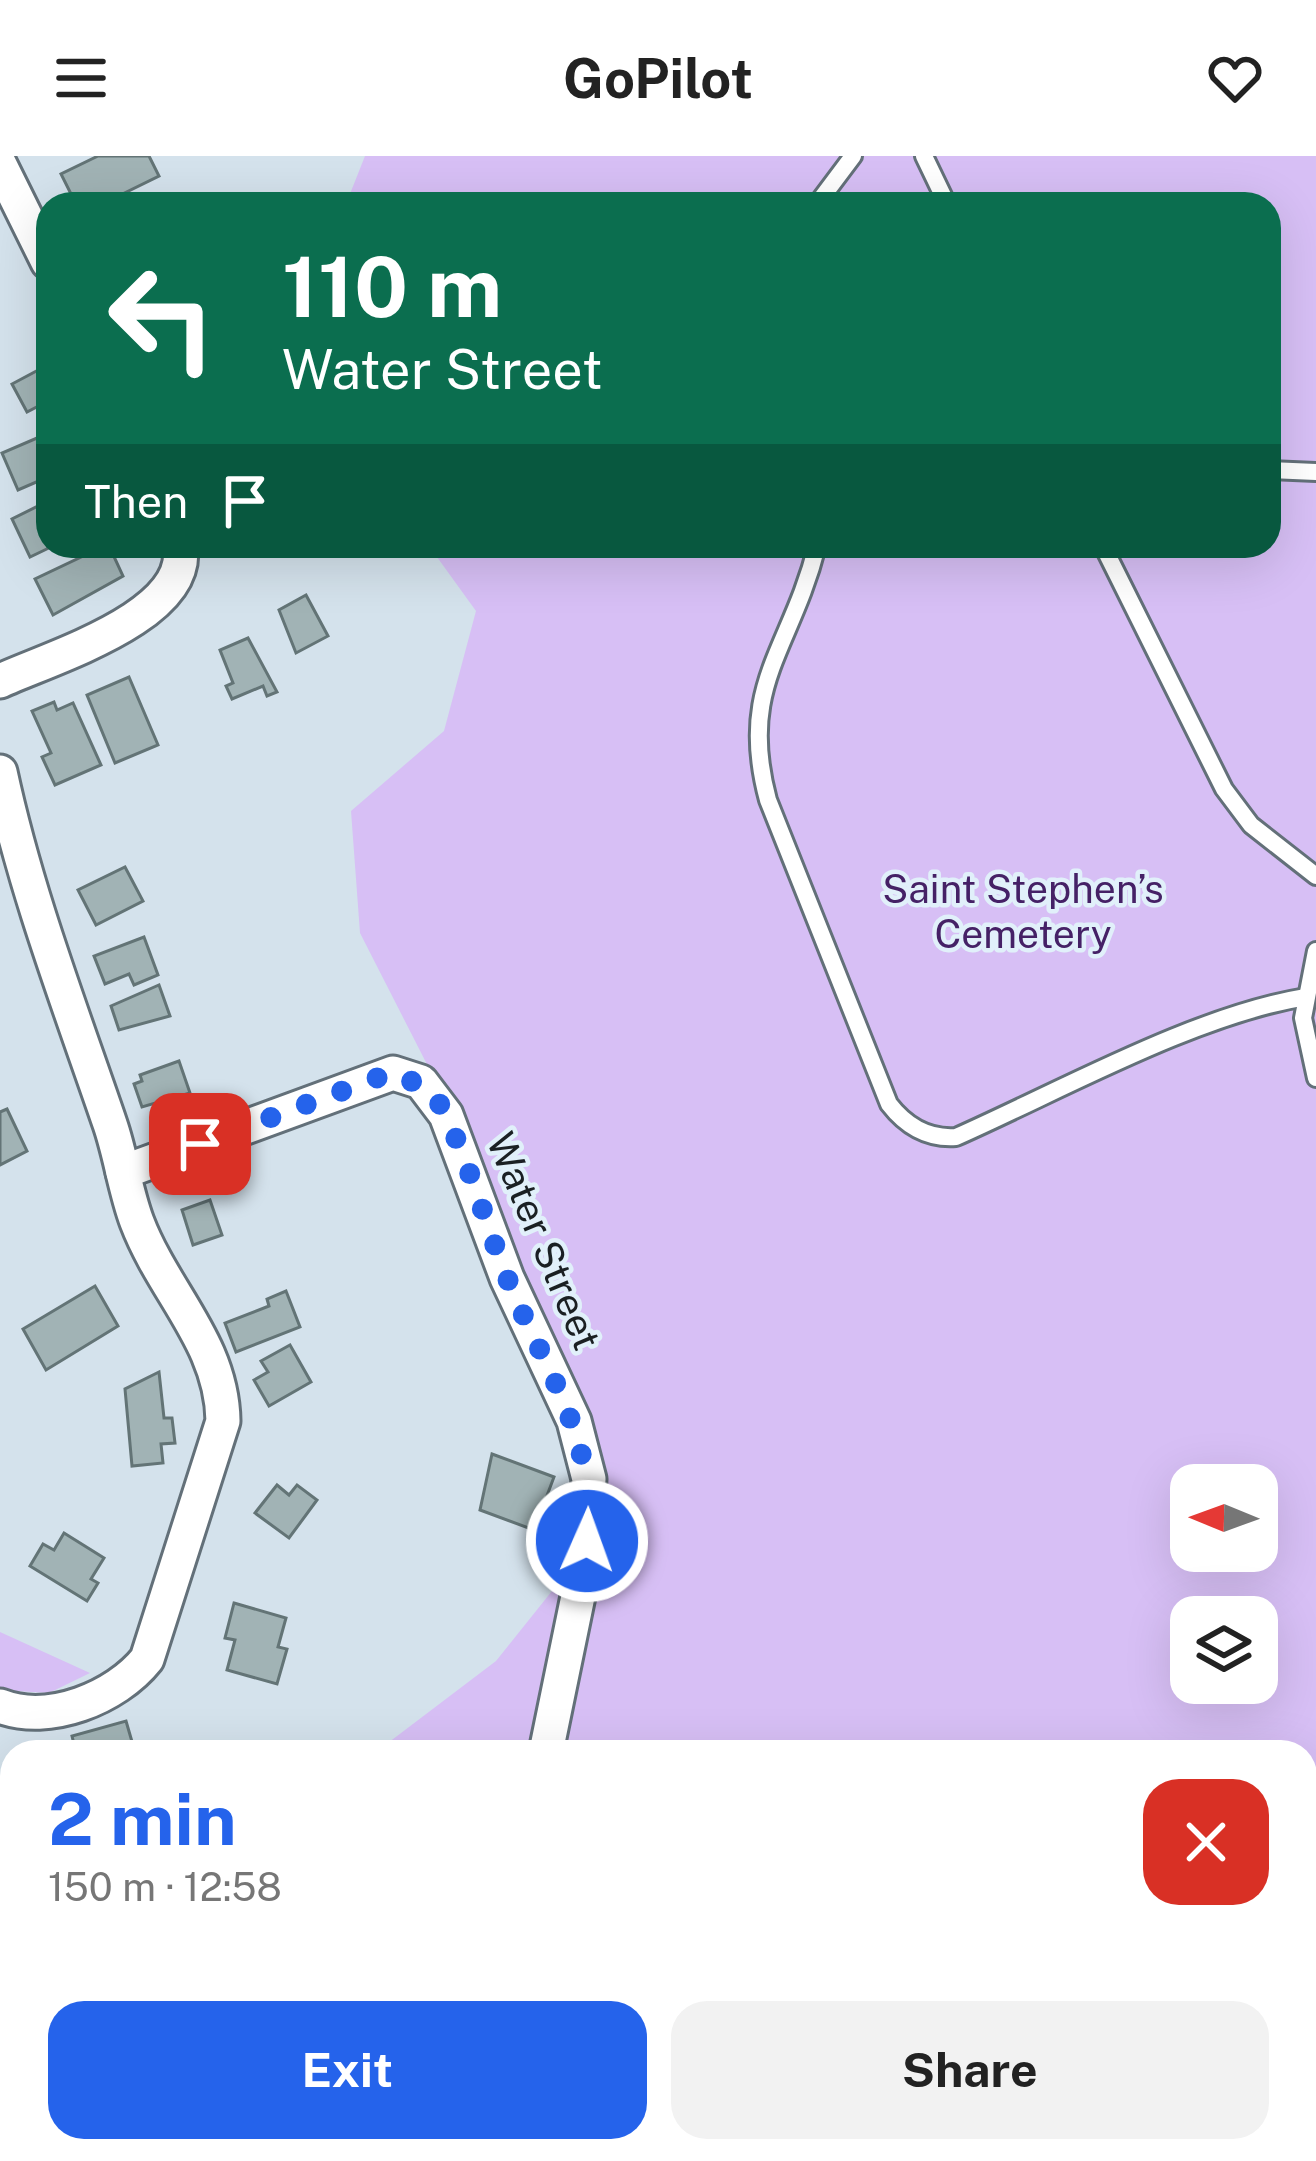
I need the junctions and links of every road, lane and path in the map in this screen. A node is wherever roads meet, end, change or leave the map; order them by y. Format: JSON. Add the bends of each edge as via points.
{"nodes":[{"id":1,"x":853,"y":156,"type":"edge"},
{"id":2,"x":923,"y":156,"type":"edge"},
{"id":3,"x":0,"y":165,"type":"edge"},
{"id":4,"x":826,"y":192,"type":"edge"},
{"id":5,"x":940,"y":192,"type":"edge"},
{"id":6,"x":36,"y":238,"type":"edge"},
{"id":7,"x":1281,"y":471,"type":"edge"},
{"id":8,"x":1316,"y":472,"type":"edge"},
{"id":9,"x":179,"y":558,"type":"edge"},
{"id":10,"x":814,"y":558,"type":"edge"},
{"id":11,"x":1108,"y":558,"type":"edge"},
{"id":12,"x":0,"y":681,"type":"edge"},
{"id":13,"x":0,"y":772,"type":"edge"},
{"id":14,"x":1316,"y":876,"type":"edge"},
{"id":15,"x":1316,"y":952,"type":"edge"},
{"id":16,"x":1306,"y":998,"type":"junction"},
{"id":17,"x":1316,"y":1078,"type":"edge"},
{"id":18,"x":123,"y":1172,"type":"junction"},
{"id":19,"x":0,"y":1706,"type":"edge"},
{"id":20,"x":548,"y":1740,"type":"edge"}],
"edges":[{"from":1,"to":4,"type":"lane"},
{"from":2,"to":5,"type":"lane"},
{"from":3,"to":6,"type":"street"},
{"from":7,"to":8,"type":"lane"},
{"from":9,"to":12,"type":"street","via":[[167,597],[144,614]]},
{"from":10,"to":16,"type":"lane","via":[[761,690],[756,754],[889,1104],[904,1124],[956,1137],[1163,1046]]},
{"from":11,"to":14,"type":"lane","via":[[1224,789],[1250,825]]},
{"from":13,"to":18,"type":"street","via":[[31,899]]},
{"from":15,"to":16,"type":"lane"},
{"from":16,"to":17,"type":"lane"},
{"from":18,"to":19,"type":"street","via":[[158,1267],[217,1370],[223,1421],[147,1659],[122,1684],[81,1703],[33,1713]]},
{"from":18,"to":20,"type":"street","name":"Water Street","via":[[393,1072],[433,1092],[574,1421],[589,1479],[584,1567]]}]}
